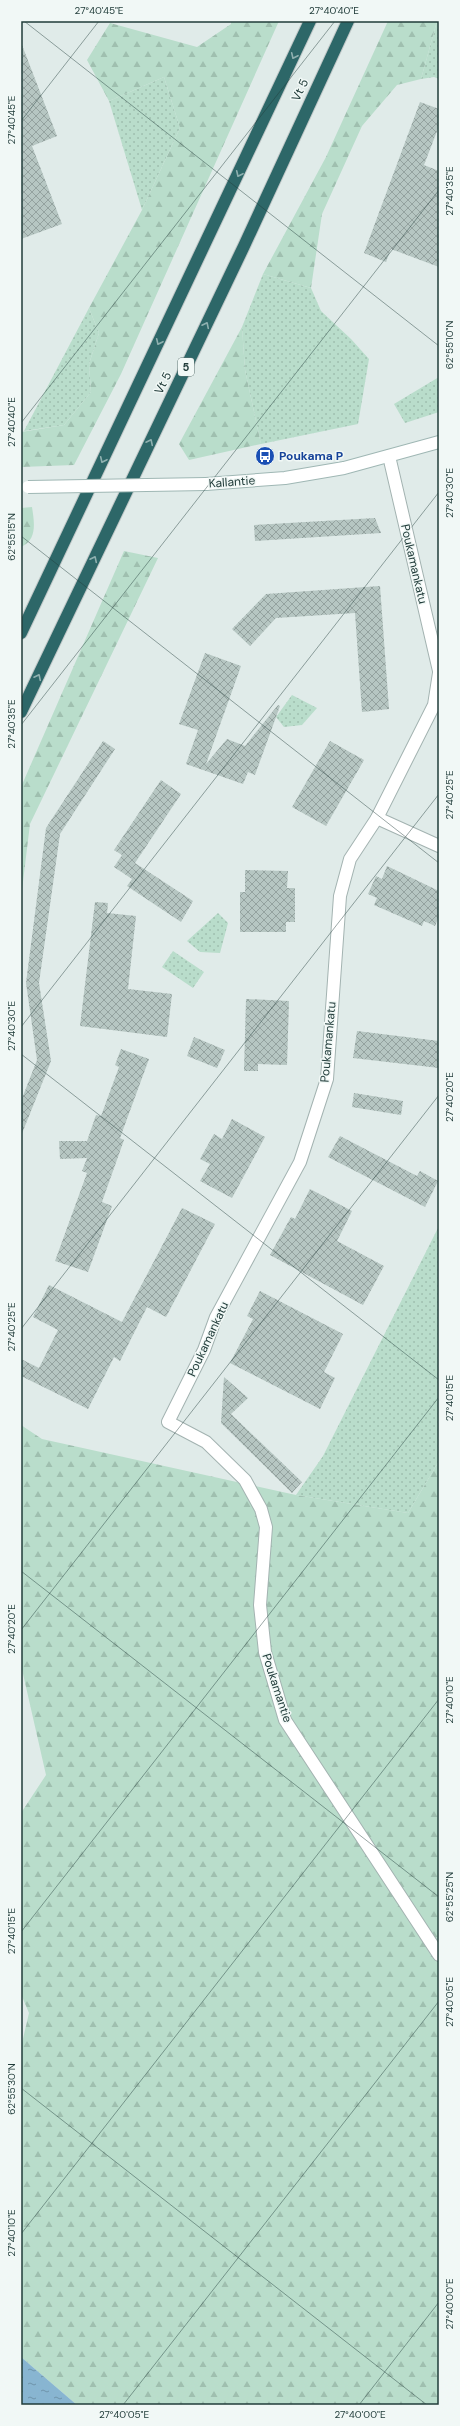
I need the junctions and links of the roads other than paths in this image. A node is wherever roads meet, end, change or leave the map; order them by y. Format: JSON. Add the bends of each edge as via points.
{"nodes":[{"id":1,"x":310,"y":21,"type":"edge"},
{"id":2,"x":348,"y":21,"type":"edge"},
{"id":3,"x":439,"y":442,"type":"edge"},
{"id":4,"x":389,"y":456,"type":"junction"},
{"id":5,"x":24,"y":488,"type":"edge"},
{"id":6,"x":21,"y":633,"type":"edge"},
{"id":7,"x":439,"y":672,"type":"edge"},
{"id":8,"x":21,"y":712,"type":"edge"},
{"id":9,"x":377,"y":818,"type":"junction"},
{"id":10,"x":439,"y":846,"type":"edge"},
{"id":11,"x":168,"y":1422,"type":"joint"},
{"id":12,"x":439,"y":1955,"type":"edge"}],
"edges":[{"from":1,"to":6,"type":"highway","name":"Vt 5","one_way":true},
{"from":8,"to":2,"type":"highway","name":"Vt 5","number":"5","one_way":true,"via":[[244,246]]},
{"from":3,"to":4,"type":"street","name":"Kallantie"},
{"from":4,"to":5,"type":"street","name":"Kallantie","bridge":true,"via":[[344,468],[285,478],[206,484]]},
{"from":4,"to":7,"type":"street","name":"Poukamankatu"},
{"from":7,"to":9,"type":"street","name":"Poukamankatu","via":[[434,705]]},
{"from":9,"to":10,"type":"street"},
{"from":9,"to":11,"type":"street","name":"Poukamankatu","via":[[350,859],[340,896],[327,1079],[300,1162],[216,1317],[204,1350]]},
{"from":11,"to":12,"type":"street","name":"Poukamantie","via":[[206,1442],[246,1480],[261,1509],[266,1527],[260,1605],[265,1652],[285,1720]]}]}
